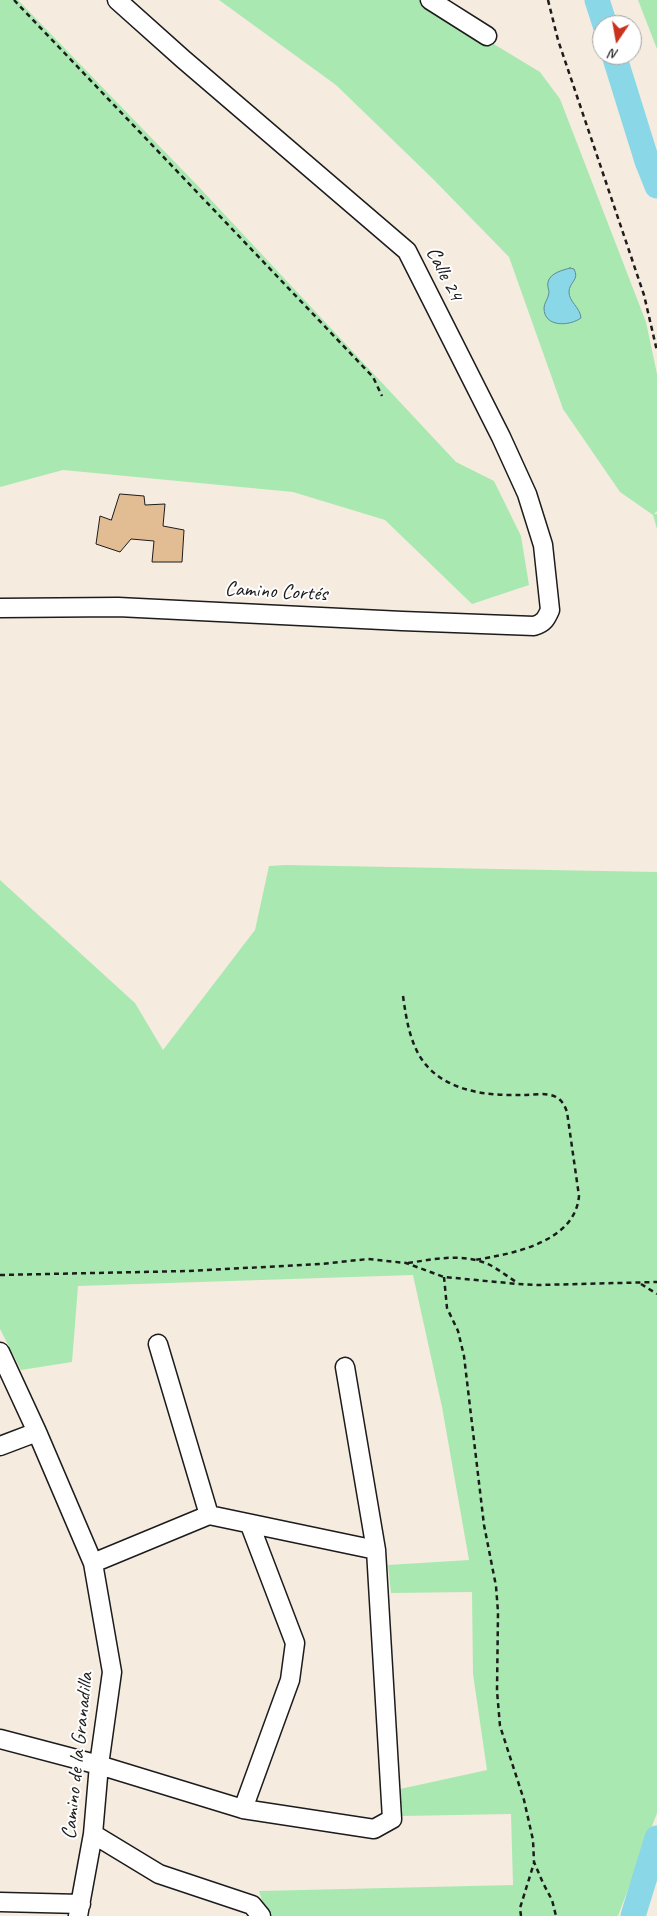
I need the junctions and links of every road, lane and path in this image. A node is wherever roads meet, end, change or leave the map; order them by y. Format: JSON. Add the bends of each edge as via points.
{"nodes":[{"id":1,"x":14,"y":0,"type":"edge"},
{"id":2,"x":117,"y":0,"type":"edge"},
{"id":3,"x":430,"y":0,"type":"edge"},
{"id":4,"x":548,"y":0,"type":"edge"},
{"id":5,"x":487,"y":36,"type":"dead end"},
{"id":6,"x":657,"y":351,"type":"edge"},
{"id":7,"x":382,"y":396,"type":"dead end"},
{"id":8,"x":0,"y":608,"type":"edge"},
{"id":9,"x":547,"y":618,"type":"joint"},
{"id":10,"x":402,"y":996,"type":"dead end"},
{"id":11,"x":474,"y":1260,"type":"junction"},
{"id":12,"x":406,"y":1263,"type":"junction"},
{"id":13,"x":0,"y":1275,"type":"edge"},
{"id":14,"x":444,"y":1277,"type":"junction"},
{"id":15,"x":657,"y":1282,"type":"edge"},
{"id":16,"x":640,"y":1283,"type":"junction"},
{"id":17,"x":518,"y":1284,"type":"junction"},
{"id":18,"x":657,"y":1294,"type":"edge"},
{"id":19,"x":158,"y":1344,"type":"dead end"},
{"id":20,"x":0,"y":1352,"type":"edge"},
{"id":21,"x":345,"y":1367,"type":"dead end"},
{"id":22,"x":37,"y":1432,"type":"junction"},
{"id":23,"x":0,"y":1446,"type":"edge"},
{"id":24,"x":209,"y":1516,"type":"junction"},
{"id":25,"x":250,"y":1525,"type":"junction"},
{"id":26,"x":376,"y":1550,"type":"junction"},
{"id":27,"x":93,"y":1562,"type":"junction"},
{"id":28,"x":0,"y":1739,"type":"edge"},
{"id":29,"x":99,"y":1765,"type":"junction"},
{"id":30,"x":243,"y":1808,"type":"junction"},
{"id":31,"x":93,"y":1834,"type":"junction"},
{"id":32,"x":534,"y":1862,"type":"junction"},
{"id":33,"x":0,"y":1902,"type":"edge"},
{"id":34,"x":80,"y":1910,"type":"edge"},
{"id":35,"x":261,"y":1916,"type":"edge"},
{"id":36,"x":521,"y":1916,"type":"edge"},
{"id":37,"x":556,"y":1916,"type":"edge"}],
"edges":[{"from":1,"to":7,"type":"path","via":[[373,377]]},
{"from":2,"to":9,"type":"street","name":"Calle 24","via":[[407,251],[527,494],[543,545],[550,601]]},
{"from":3,"to":5,"type":"street"},
{"from":4,"to":6,"type":"path","via":[[558,40],[644,295]]},
{"from":8,"to":9,"type":"street","name":"Camino Cortés","via":[[118,607],[402,629],[534,626]]},
{"from":10,"to":11,"type":"path","via":[[408,1032],[420,1057],[439,1077],[461,1089],[550,1095],[562,1101],[567,1112],[579,1196],[574,1215],[560,1230],[533,1246],[507,1255]]},
{"from":11,"to":12,"type":"path","via":[[457,1257]]},
{"from":11,"to":17,"type":"path","via":[[489,1265]]},
{"from":12,"to":13,"type":"path","via":[[368,1259],[188,1271]]},
{"from":12,"to":14,"type":"path"},
{"from":14,"to":17,"type":"path"},
{"from":14,"to":32,"type":"path","via":[[447,1308],[458,1331],[464,1356],[484,1525],[496,1586],[500,1726],[524,1800]]},
{"from":15,"to":16,"type":"path"},
{"from":16,"to":17,"type":"path"},
{"from":16,"to":18,"type":"path"},
{"from":19,"to":24,"type":"street"},
{"from":20,"to":22,"type":"street","name":"Camino de la Granadilla"},
{"from":21,"to":26,"type":"street"},
{"from":22,"to":23,"type":"street"},
{"from":22,"to":27,"type":"street","name":"Camino de la Granadilla"},
{"from":24,"to":25,"type":"street"},
{"from":24,"to":27,"type":"street"},
{"from":25,"to":26,"type":"street"},
{"from":25,"to":30,"type":"street","via":[[295,1643],[290,1680]]},
{"from":26,"to":30,"type":"street","via":[[392,1819],[374,1829]]},
{"from":27,"to":29,"type":"street","name":"Camino de la Granadilla","via":[[112,1672]]},
{"from":28,"to":29,"type":"street"},
{"from":29,"to":30,"type":"street"},
{"from":29,"to":31,"type":"street","name":"Camino de la Granadilla"},
{"from":31,"to":34,"type":"street","name":"Camino de la Granadilla"},
{"from":31,"to":35,"type":"street","via":[[159,1874],[252,1905]]},
{"from":32,"to":36,"type":"path","via":[[520,1908]]},
{"from":32,"to":37,"type":"path"},
{"from":33,"to":34,"type":"street"}]}
